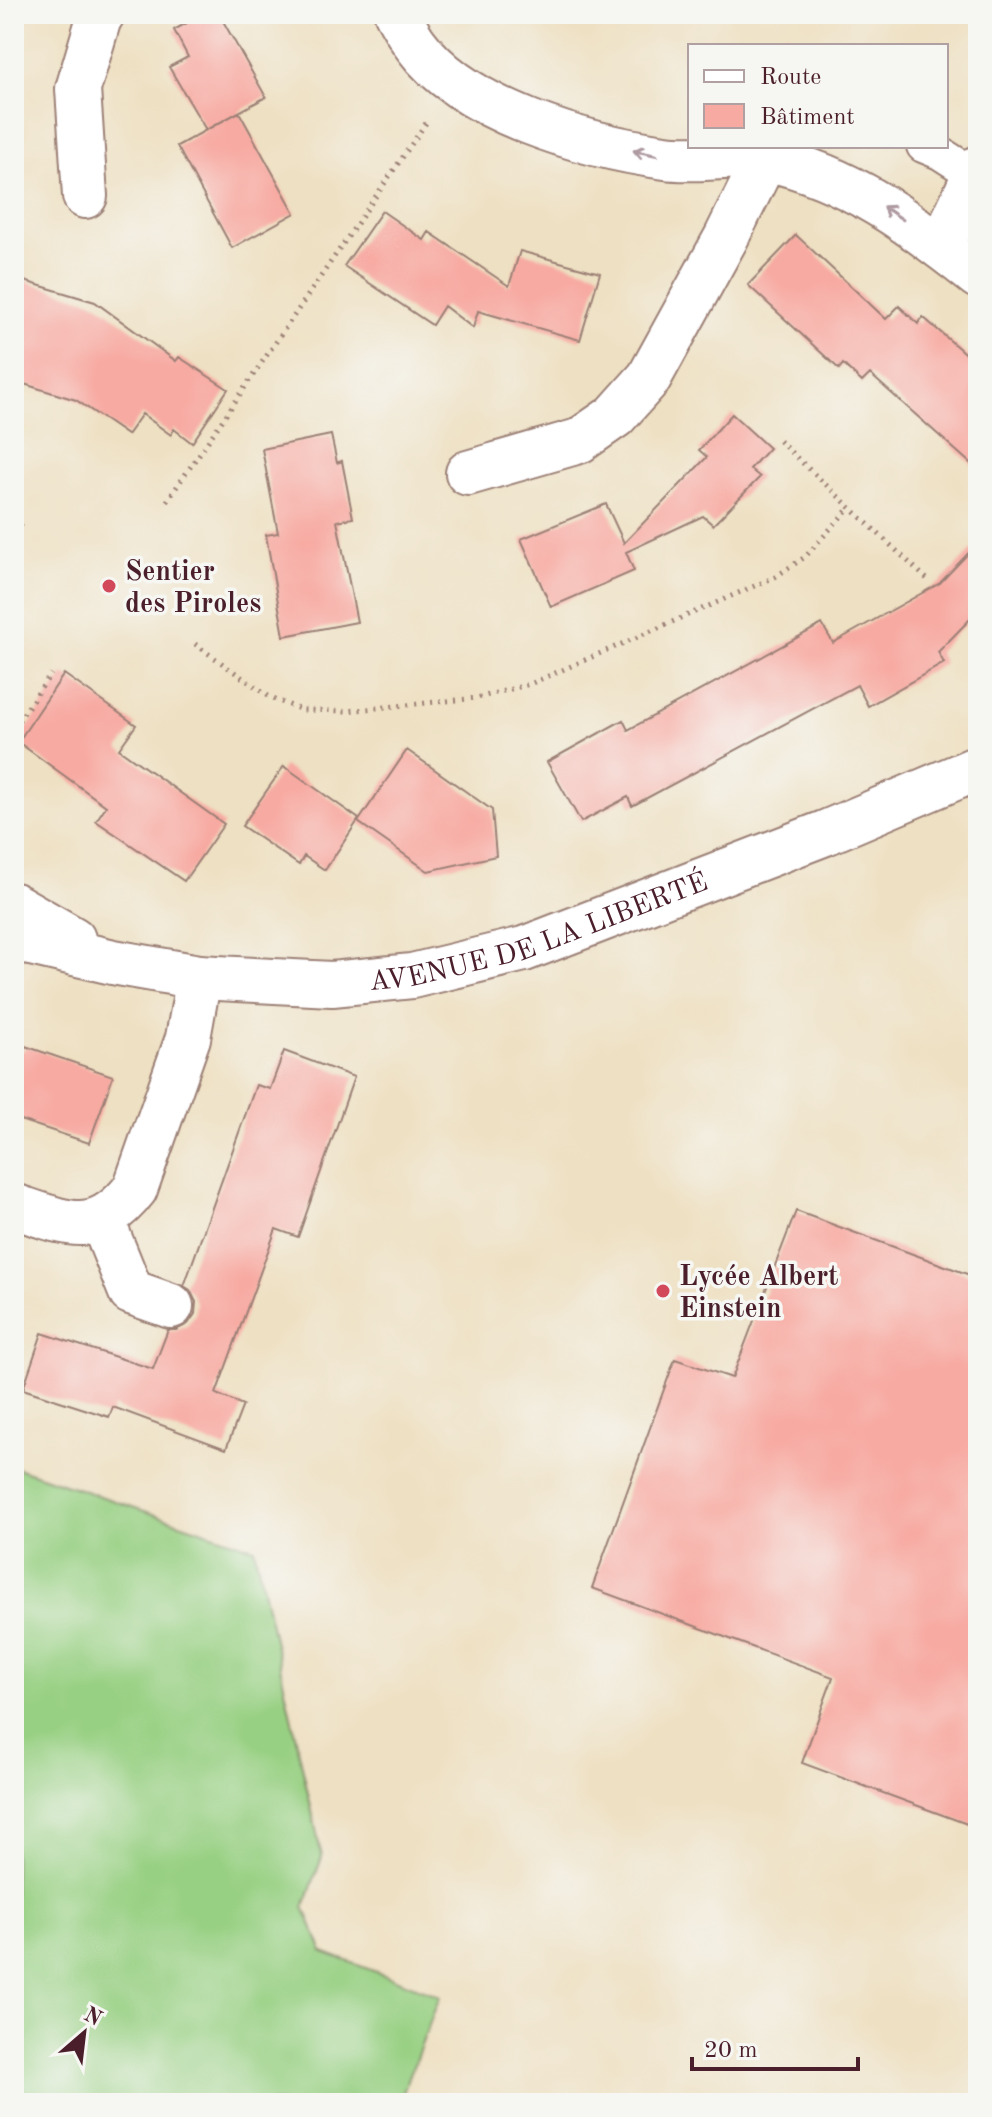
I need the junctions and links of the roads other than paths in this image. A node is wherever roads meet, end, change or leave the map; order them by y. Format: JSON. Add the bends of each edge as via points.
{"nodes":[{"id":1,"x":102,"y":14,"type":"edge"},
{"id":2,"x":397,"y":14,"type":"edge"},
{"id":3,"x":928,"y":148,"type":"edge"},
{"id":4,"x":765,"y":159,"type":"junction"},
{"id":5,"x":977,"y":172,"type":"edge"},
{"id":6,"x":85,"y":196,"type":"dead end"},
{"id":7,"x":941,"y":247,"type":"junction"},
{"id":8,"x":978,"y":276,"type":"edge"},
{"id":9,"x":468,"y":473,"type":"dead end"},
{"id":10,"x":966,"y":770,"type":"edge"},
{"id":11,"x":14,"y":905,"type":"edge"},
{"id":12,"x":14,"y":939,"type":"edge"},
{"id":13,"x":113,"y":962,"type":"junction"},
{"id":14,"x":199,"y":977,"type":"junction"},
{"id":15,"x":14,"y":1206,"type":"edge"},
{"id":16,"x":102,"y":1220,"type":"junction"},
{"id":17,"x":171,"y":1306,"type":"dead end"}],
"edges":[{"from":1,"to":6,"type":"street","via":[[78,89]]},
{"from":4,"to":2,"type":"street","one_way":true,"via":[[667,158],[563,136],[454,82],[417,47]]},
{"from":3,"to":5,"type":"lane"},
{"from":7,"to":4,"type":"street","one_way":true,"via":[[867,196],[825,175]]},
{"from":4,"to":9,"type":"street","via":[[649,378],[615,416],[579,441]]},
{"from":5,"to":7,"type":"street"},
{"from":7,"to":8,"type":"street"},
{"from":10,"to":14,"type":"street","name":"AVENUE DE LA LIBERTÉ","via":[[811,839],[524,949],[412,976],[332,984]]},
{"from":11,"to":13,"type":"street","name":"AVENUE DE LA LIBERTÉ"},
{"from":12,"to":13,"type":"street","name":"AVENUE DE LA LIBERTÉ"},
{"from":13,"to":14,"type":"street","name":"AVENUE DE LA LIBERTÉ"},
{"from":14,"to":16,"type":"street","via":[[188,1038],[135,1189]]},
{"from":15,"to":16,"type":"street","via":[[76,1224]]},
{"from":16,"to":17,"type":"street","via":[[131,1292]]}]}
